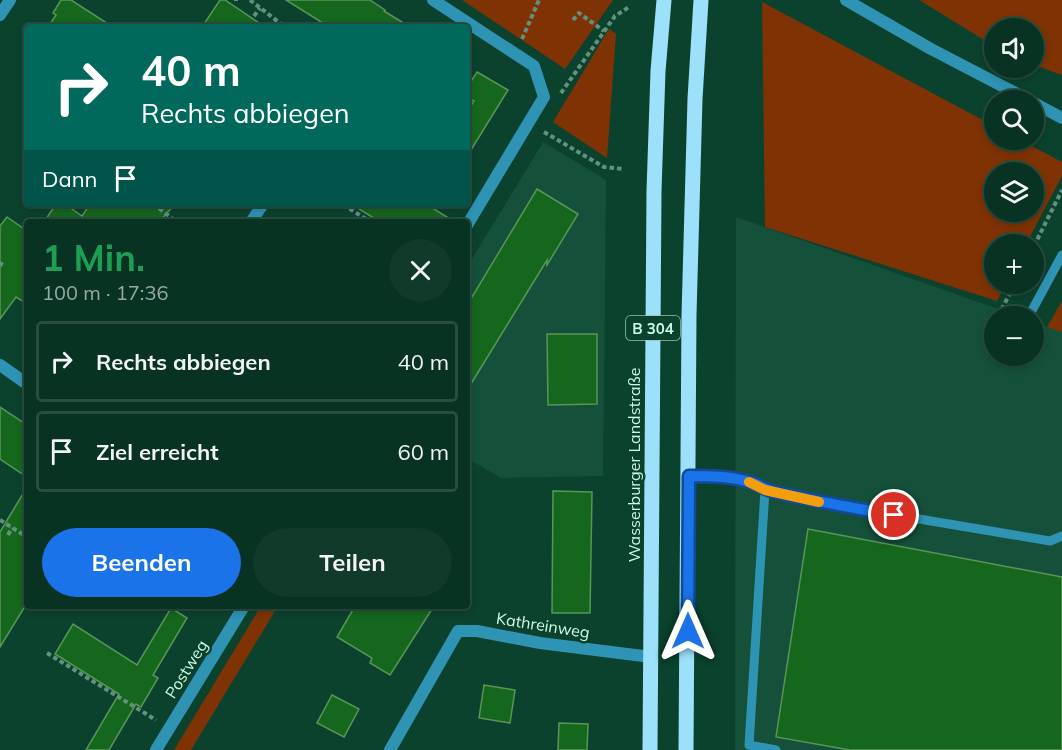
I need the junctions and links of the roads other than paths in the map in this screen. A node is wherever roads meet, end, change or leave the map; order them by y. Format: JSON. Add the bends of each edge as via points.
{"nodes":[{"id":1,"x":10,"y":0,"type":"edge"},
{"id":2,"x":432,"y":0,"type":"edge"},
{"id":3,"x":664,"y":0,"type":"edge"},
{"id":4,"x":700,"y":0,"type":"edge"},
{"id":5,"x":846,"y":0,"type":"edge"},
{"id":6,"x":0,"y":15,"type":"edge"},
{"id":7,"x":469,"y":24,"type":"edge"},
{"id":8,"x":470,"y":24,"type":"edge"},
{"id":9,"x":1010,"y":90,"type":"edge"},
{"id":10,"x":1044,"y":108,"type":"edge"},
{"id":11,"x":1062,"y":118,"type":"edge"},
{"id":12,"x":470,"y":220,"type":"edge"},
{"id":13,"x":1062,"y":255,"type":"edge"},
{"id":14,"x":1034,"y":306,"type":"edge"},
{"id":15,"x":0,"y":366,"type":"edge"},
{"id":16,"x":24,"y":382,"type":"edge"},
{"id":17,"x":689,"y":476,"type":"junction"},
{"id":18,"x":765,"y":490,"type":"junction"},
{"id":19,"x":1062,"y":537,"type":"edge"},
{"id":20,"x":242,"y":609,"type":"edge"},
{"id":21,"x":651,"y":657,"type":"junction"},
{"id":22,"x":156,"y":750,"type":"edge"},
{"id":23,"x":390,"y":750,"type":"edge"},
{"id":24,"x":650,"y":750,"type":"edge"},
{"id":25,"x":686,"y":750,"type":"edge"},
{"id":26,"x":776,"y":750,"type":"edge"}],
"edges":[{"from":1,"to":6,"type":"street"},
{"from":2,"to":7,"type":"street"},
{"from":3,"to":21,"type":"main road","name":"Wasserburger Landstraße","number":"B 304","via":[[654,191]]},
{"from":4,"to":17,"type":"main road","number":"B 304","via":[[689,315]]},
{"from":5,"to":9,"type":"street"},
{"from":8,"to":12,"type":"street","via":[[534,66],[544,97]]},
{"from":10,"to":11,"type":"street"},
{"from":13,"to":14,"type":"lane"},
{"from":15,"to":16,"type":"street"},
{"from":17,"to":18,"type":"lane","via":[[751,482]]},
{"from":17,"to":25,"type":"main road","number":"B 304"},
{"from":18,"to":19,"type":"lane","via":[[1050,541]]},
{"from":18,"to":26,"type":"lane","via":[[749,745]]},
{"from":20,"to":22,"type":"street","name":"Postweg"},
{"from":21,"to":23,"type":"street","name":"Kathreinweg","via":[[458,631]]},
{"from":21,"to":24,"type":"main road","name":"Wasserburger Landstraße","number":"B 304"}]}
